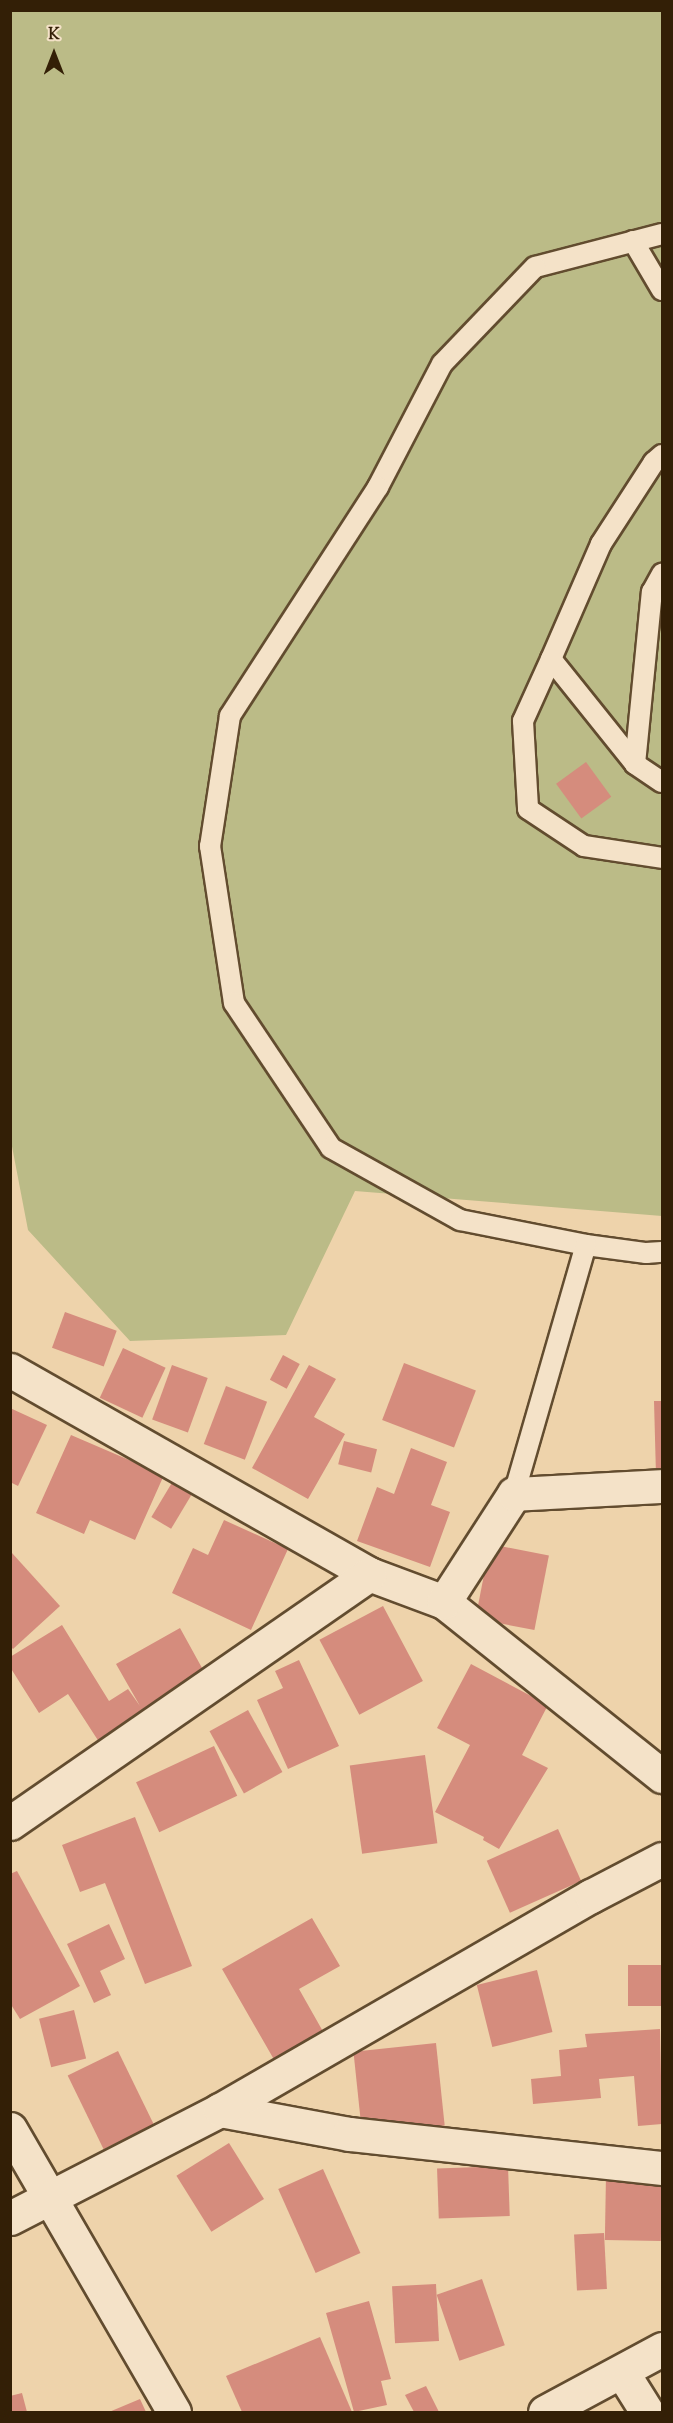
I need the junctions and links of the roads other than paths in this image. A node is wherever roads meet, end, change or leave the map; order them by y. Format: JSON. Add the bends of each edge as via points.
{"nodes":[{"id":1,"x":663,"y":234,"type":"edge"},
{"id":2,"x":633,"y":241,"type":"junction"},
{"id":3,"x":663,"y":290,"type":"edge"},
{"id":4,"x":663,"y":455,"type":"edge"},
{"id":5,"x":663,"y":574,"type":"edge"},
{"id":6,"x":551,"y":659,"type":"junction"},
{"id":7,"x":635,"y":764,"type":"junction"},
{"id":8,"x":663,"y":782,"type":"edge"},
{"id":9,"x":663,"y":858,"type":"edge"},
{"id":10,"x":586,"y":1245,"type":"junction"},
{"id":11,"x":663,"y":1252,"type":"edge"},
{"id":12,"x":10,"y":1370,"type":"edge"},
{"id":13,"x":663,"y":1486,"type":"edge"},
{"id":14,"x":514,"y":1494,"type":"junction"},
{"id":15,"x":369,"y":1574,"type":"junction"},
{"id":16,"x":444,"y":1602,"type":"junction"},
{"id":17,"x":663,"y":1776,"type":"edge"},
{"id":18,"x":10,"y":1823,"type":"edge"},
{"id":19,"x":663,"y":1859,"type":"edge"},
{"id":20,"x":220,"y":2110,"type":"junction"},
{"id":21,"x":10,"y":2129,"type":"edge"},
{"id":22,"x":663,"y":2168,"type":"edge"},
{"id":23,"x":50,"y":2196,"type":"junction"},
{"id":24,"x":10,"y":2218,"type":"edge"},
{"id":25,"x":663,"y":2349,"type":"edge"},
{"id":26,"x":622,"y":2372,"type":"junction"},
{"id":27,"x":174,"y":2412,"type":"edge"},
{"id":28,"x":545,"y":2412,"type":"edge"},
{"id":29,"x":647,"y":2412,"type":"edge"}],
"edges":[{"from":1,"to":2,"type":"lane"},
{"from":2,"to":3,"type":"lane"},
{"from":2,"to":10,"type":"lane","via":[[535,267],[442,364],[378,487],[230,716],[210,846],[234,1003],[331,1148],[460,1220]]},
{"from":4,"to":6,"type":"lane","via":[[654,462],[601,543]]},
{"from":5,"to":7,"type":"lane","via":[[652,592]]},
{"from":6,"to":7,"type":"lane"},
{"from":6,"to":9,"type":"lane","via":[[523,721],[528,809],[584,846]]},
{"from":7,"to":8,"type":"lane"},
{"from":10,"to":11,"type":"lane"},
{"from":10,"to":14,"type":"lane"},
{"from":12,"to":15,"type":"street"},
{"from":13,"to":14,"type":"street"},
{"from":14,"to":16,"type":"street"},
{"from":15,"to":16,"type":"street"},
{"from":15,"to":18,"type":"street"},
{"from":16,"to":17,"type":"street"},
{"from":19,"to":20,"type":"street","via":[[591,1896]]},
{"from":20,"to":22,"type":"street","via":[[349,2134]]},
{"from":20,"to":23,"type":"street"},
{"from":21,"to":23,"type":"street"},
{"from":23,"to":24,"type":"street"},
{"from":23,"to":27,"type":"street"},
{"from":25,"to":26,"type":"street"},
{"from":26,"to":28,"type":"street"},
{"from":26,"to":29,"type":"street"}]}
